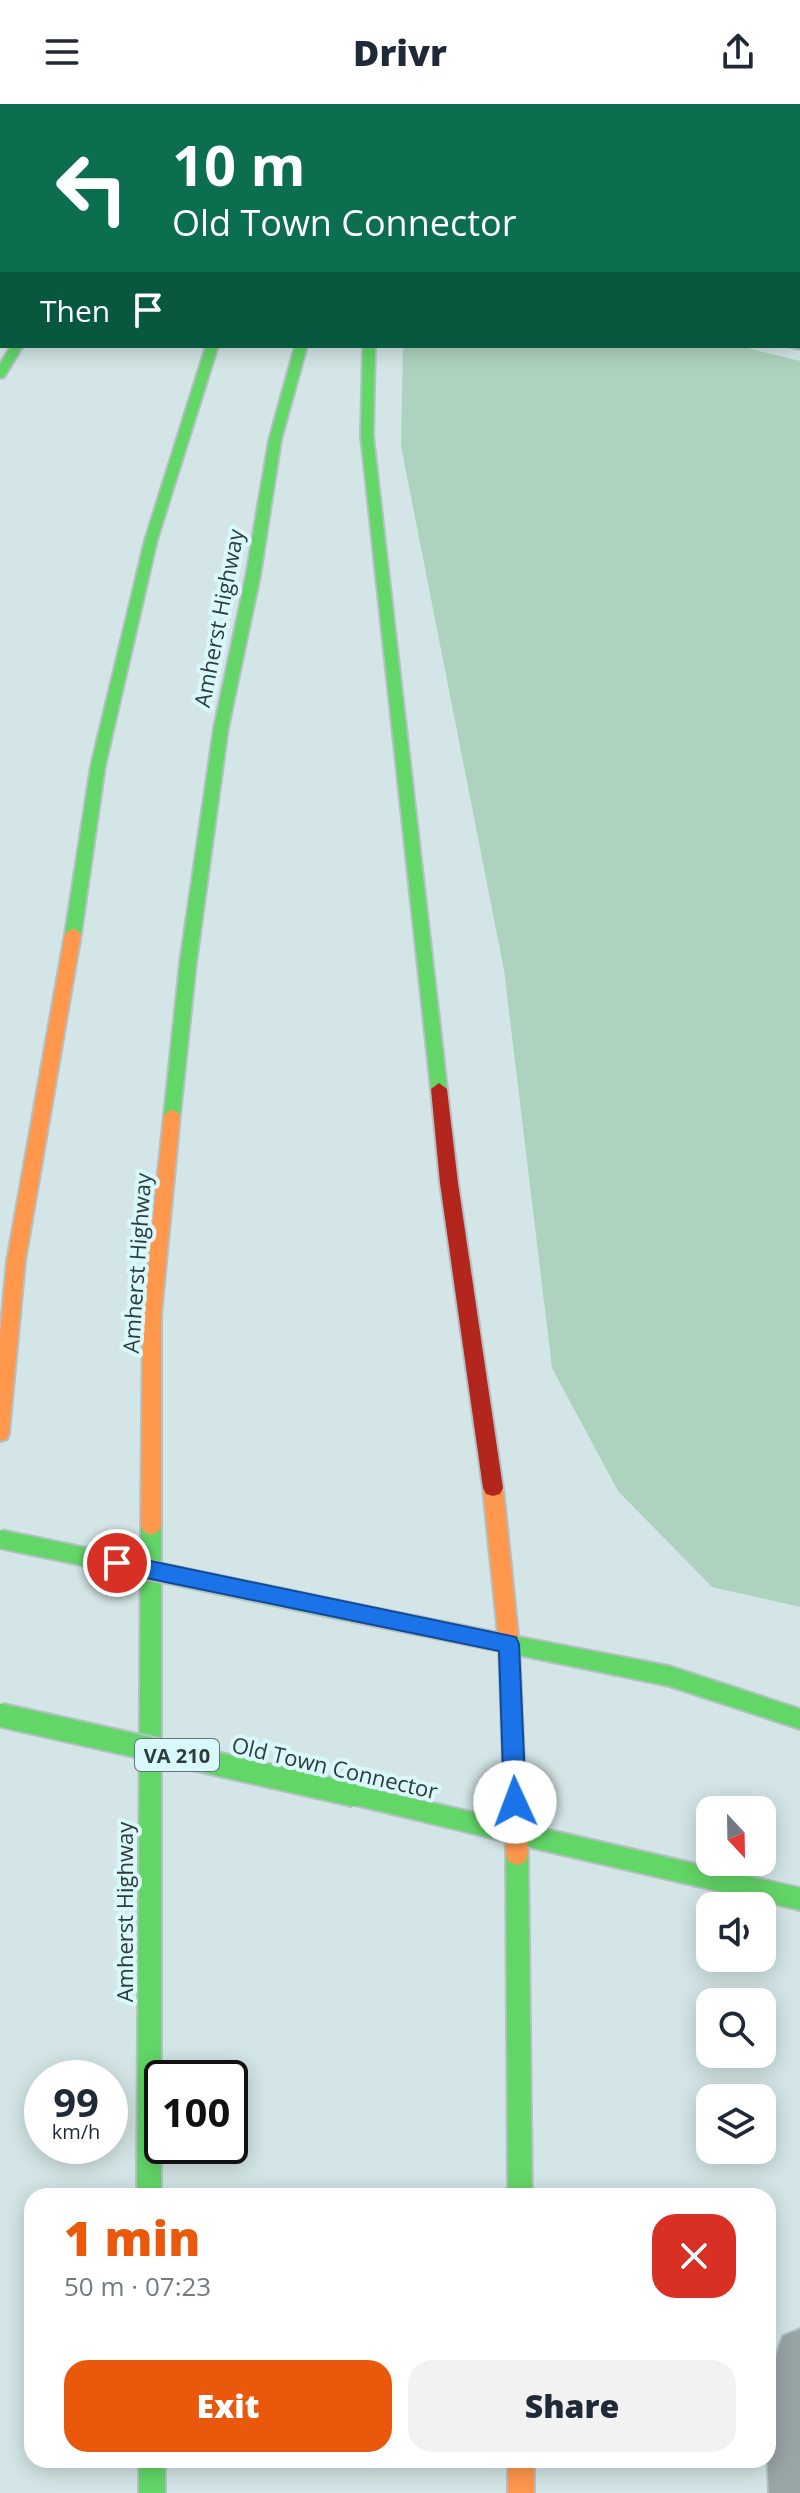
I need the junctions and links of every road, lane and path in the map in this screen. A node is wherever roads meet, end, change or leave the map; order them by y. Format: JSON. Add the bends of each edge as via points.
{"nodes":[{"id":1,"x":16,"y":348,"type":"edge"},
{"id":2,"x":211,"y":348,"type":"edge"},
{"id":3,"x":300,"y":348,"type":"edge"},
{"id":4,"x":369,"y":348,"type":"edge"},
{"id":5,"x":0,"y":374,"type":"edge"},
{"id":6,"x":0,"y":1433,"type":"edge"},
{"id":7,"x":0,"y":1539,"type":"edge"},
{"id":8,"x":509,"y":1644,"type":"junction"},
{"id":9,"x":0,"y":1715,"type":"edge"},
{"id":10,"x":800,"y":1719,"type":"edge"},
{"id":11,"x":516,"y":1833,"type":"junction"},
{"id":12,"x":800,"y":1899,"type":"edge"},
{"id":13,"x":149,"y":2188,"type":"edge"},
{"id":14,"x":520,"y":2188,"type":"edge"},
{"id":15,"x":800,"y":2353,"type":"edge"},
{"id":16,"x":152,"y":2468,"type":"edge"},
{"id":17,"x":521,"y":2468,"type":"edge"},
{"id":18,"x":152,"y":2493,"type":"edge"},
{"id":19,"x":521,"y":2493,"type":"edge"},
{"id":20,"x":794,"y":2493,"type":"edge"}],
"edges":[{"from":1,"to":5,"type":"main road"},
{"from":2,"to":6,"type":"main road","via":[[151,540],[98,766],[16,1261]]},
{"from":3,"to":13,"type":"main road","name":"Amherst Highway","via":[[275,440],[221,728],[188,963],[152,1315]]},
{"from":4,"to":8,"type":"main road","via":[[367,436],[449,1183],[499,1531]]},
{"from":7,"to":8,"type":"main road","bridge":true},
{"from":8,"to":10,"type":"main road","via":[[669,1676]]},
{"from":8,"to":11,"type":"main road"},
{"from":9,"to":11,"type":"main road","name":"Old Town Connector","number":"VA 210","bridge":true},
{"from":11,"to":12,"type":"main road","name":"Old Town Connector","number":"VA 210"},
{"from":11,"to":14,"type":"main road"},
{"from":15,"to":20,"type":"lane","via":[[790,2406]]},
{"from":16,"to":18,"type":"main road"},
{"from":17,"to":19,"type":"main road"}]}
